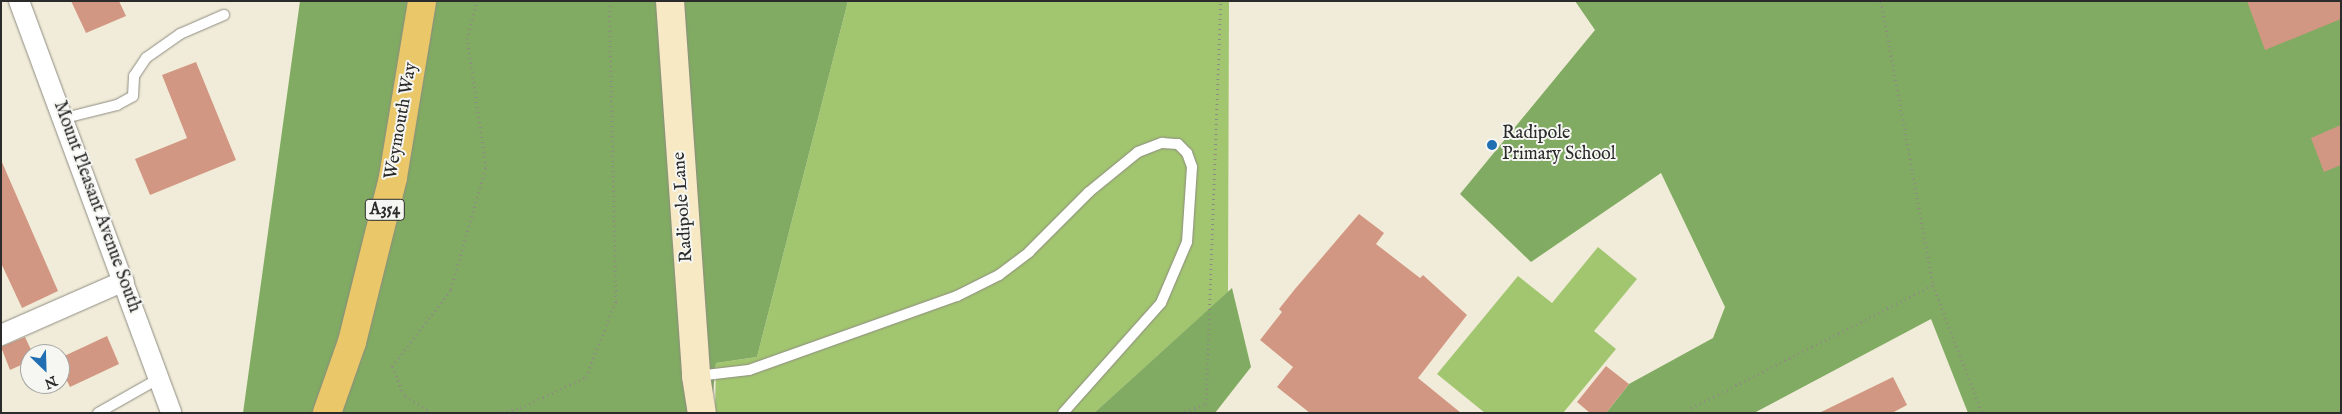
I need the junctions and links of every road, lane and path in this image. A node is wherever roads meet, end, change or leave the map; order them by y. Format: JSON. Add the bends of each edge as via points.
{"nodes":[{"id":1,"x":20,"y":1,"type":"edge"},
{"id":2,"x":422,"y":1,"type":"edge"},
{"id":3,"x":478,"y":1,"type":"edge"},
{"id":4,"x":609,"y":1,"type":"edge"},
{"id":5,"x":670,"y":1,"type":"edge"},
{"id":6,"x":1221,"y":1,"type":"edge"},
{"id":7,"x":1881,"y":1,"type":"edge"},
{"id":8,"x":224,"y":15,"type":"dead end"},
{"id":9,"x":65,"y":118,"type":"junction"},
{"id":10,"x":124,"y":282,"type":"junction"},
{"id":11,"x":1933,"y":285,"type":"junction"},
{"id":12,"x":1,"y":335,"type":"edge"},
{"id":13,"x":696,"y":376,"type":"junction"},
{"id":14,"x":158,"y":380,"type":"junction"},
{"id":15,"x":98,"y":413,"type":"edge"},
{"id":16,"x":171,"y":413,"type":"edge"},
{"id":17,"x":327,"y":413,"type":"edge"},
{"id":18,"x":431,"y":413,"type":"edge"},
{"id":19,"x":497,"y":413,"type":"edge"},
{"id":20,"x":702,"y":413,"type":"edge"},
{"id":21,"x":1063,"y":413,"type":"edge"},
{"id":22,"x":1180,"y":413,"type":"edge"},
{"id":23,"x":1689,"y":413,"type":"edge"},
{"id":24,"x":1982,"y":413,"type":"edge"}],
"edges":[{"from":1,"to":9,"type":"street","name":"Mount Pleasant Avenue South"},
{"from":2,"to":17,"type":"highway","name":"Weymouth Way","number":"A354","via":[[393,177],[352,342]]},
{"from":3,"to":18,"type":"path","via":[[467,39],[486,167],[451,289],[392,366],[404,395]]},
{"from":4,"to":19,"type":"path","via":[[616,301],[586,377],[520,408]]},
{"from":5,"to":13,"type":"street","name":"Radipole Lane"},
{"from":6,"to":22,"type":"path","via":[[1206,404]]},
{"from":7,"to":11,"type":"path"},
{"from":8,"to":9,"type":"lane","via":[[180,34],[146,58],[134,76],[133,96],[117,105]]},
{"from":9,"to":10,"type":"street","name":"Mount Pleasant Avenue South"},
{"from":10,"to":12,"type":"street"},
{"from":10,"to":14,"type":"street","name":"Mount Pleasant Avenue South"},
{"from":11,"to":23,"type":"path","via":[[1691,408]]},
{"from":11,"to":24,"type":"path"},
{"from":13,"to":20,"type":"street","name":"Radipole Lane"},
{"from":13,"to":21,"type":"lane","via":[[749,370],[957,296],[991,280],[1029,252],[1089,192],[1138,152],[1162,143],[1178,144],[1187,153],[1192,167],[1188,242],[1161,302]]},
{"from":14,"to":15,"type":"lane"},
{"from":14,"to":16,"type":"street","name":"Mount Pleasant Avenue South"}]}
